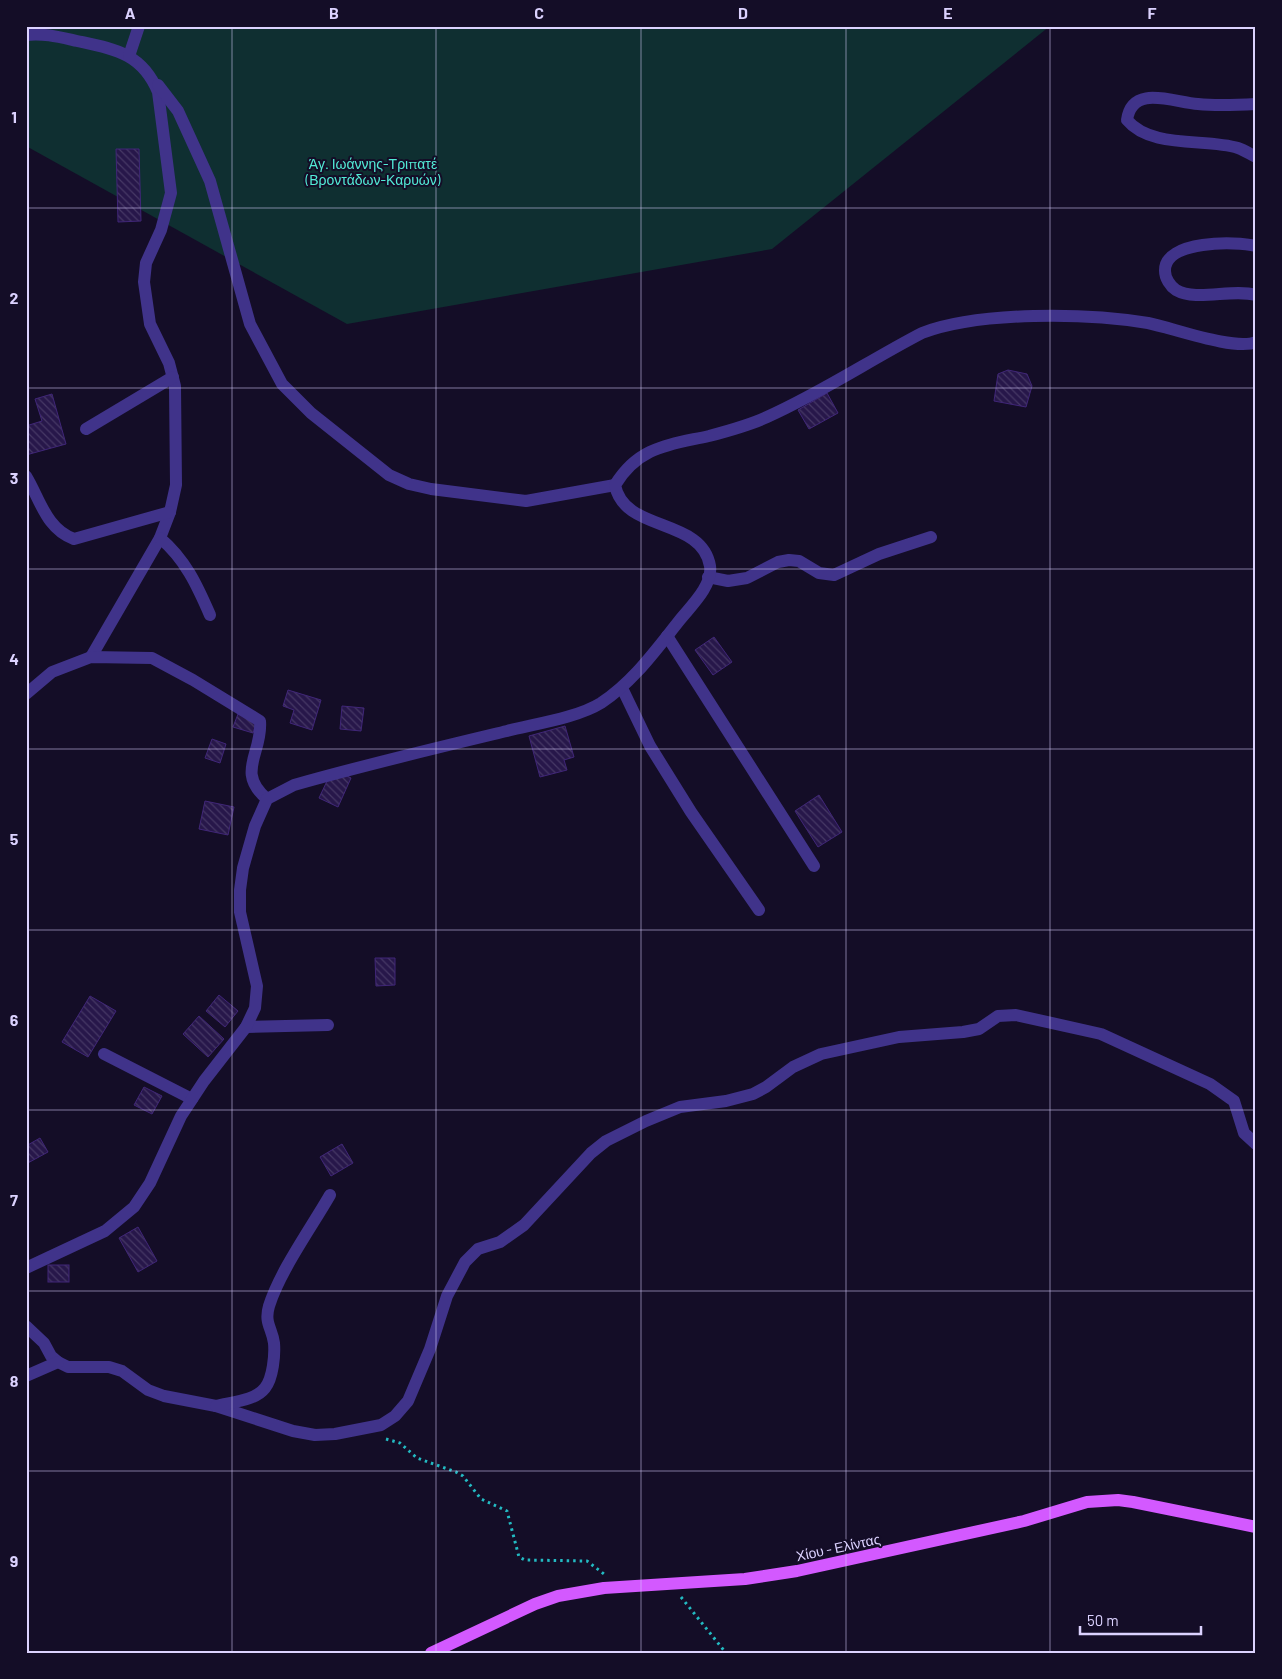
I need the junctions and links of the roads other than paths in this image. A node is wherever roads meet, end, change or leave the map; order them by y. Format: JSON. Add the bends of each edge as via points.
{"nodes":[{"id":1,"x":139,"y":26,"type":"edge"},
{"id":2,"x":26,"y":35,"type":"edge"},
{"id":3,"x":129,"y":56,"type":"junction"},
{"id":4,"x":153,"y":80,"type":"junction"},
{"id":5,"x":1256,"y":104,"type":"edge"},
{"id":6,"x":1256,"y":157,"type":"edge"},
{"id":7,"x":1256,"y":246,"type":"edge"},
{"id":8,"x":1256,"y":295,"type":"edge"},
{"id":9,"x":1256,"y":342,"type":"edge"},
{"id":10,"x":173,"y":377,"type":"junction"},
{"id":11,"x":86,"y":429,"type":"dead end"},
{"id":12,"x":26,"y":476,"type":"edge"},
{"id":13,"x":615,"y":485,"type":"junction"},
{"id":14,"x":170,"y":512,"type":"junction"},
{"id":15,"x":931,"y":537,"type":"dead end"},
{"id":16,"x":160,"y":538,"type":"junction"},
{"id":17,"x":708,"y":577,"type":"junction"},
{"id":18,"x":210,"y":615,"type":"dead end"},
{"id":19,"x":667,"y":636,"type":"junction"},
{"id":20,"x":91,"y":657,"type":"junction"},
{"id":21,"x":622,"y":688,"type":"junction"},
{"id":22,"x":26,"y":694,"type":"edge"},
{"id":23,"x":267,"y":799,"type":"junction"},
{"id":24,"x":814,"y":866,"type":"dead end"},
{"id":25,"x":759,"y":910,"type":"dead end"},
{"id":26,"x":328,"y":1025,"type":"dead end"},
{"id":27,"x":246,"y":1027,"type":"junction"},
{"id":28,"x":104,"y":1054,"type":"dead end"},
{"id":29,"x":192,"y":1099,"type":"junction"},
{"id":30,"x":1256,"y":1144,"type":"edge"},
{"id":31,"x":330,"y":1195,"type":"dead end"},
{"id":32,"x":26,"y":1268,"type":"edge"},
{"id":33,"x":26,"y":1326,"type":"edge"},
{"id":34,"x":58,"y":1362,"type":"junction"},
{"id":35,"x":26,"y":1376,"type":"edge"},
{"id":36,"x":216,"y":1406,"type":"junction"},
{"id":37,"x":1256,"y":1526,"type":"edge"},
{"id":38,"x":431,"y":1653,"type":"edge"}],
"edges":[{"from":1,"to":3,"type":"street"},
{"from":2,"to":3,"type":"street","via":[[40,34],[95,44]]},
{"from":3,"to":4,"type":"street"},
{"from":4,"to":10,"type":"street","via":[[161,103],[171,192],[161,230],[146,263],[145,298],[150,324]]},
{"from":4,"to":13,"type":"street","via":[[178,111],[210,181],[250,324],[282,384],[311,414],[389,475],[416,486],[526,501]]},
{"from":5,"to":6,"type":"street","via":[[1197,104],[1158,96],[1140,100],[1132,107],[1127,120],[1137,130],[1150,135],[1238,148]]},
{"from":7,"to":8,"type":"street","via":[[1233,243],[1193,246],[1175,254],[1165,267],[1165,275],[1177,290],[1190,294],[1228,292]]},
{"from":9,"to":13,"type":"street","via":[[1238,345],[1148,323],[1072,317],[985,319],[945,324],[914,337],[766,418],[710,436],[671,442],[653,450],[635,460]]},
{"from":10,"to":11,"type":"street"},
{"from":10,"to":14,"type":"street","via":[[177,460]]},
{"from":12,"to":14,"type":"street","via":[[45,514],[55,527],[74,539]]},
{"from":13,"to":17,"type":"street","via":[[619,499],[636,512],[696,541],[710,566]]},
{"from":14,"to":16,"type":"street"},
{"from":15,"to":17,"type":"street","via":[[879,554],[834,576],[789,560],[778,562],[748,578],[728,581]]},
{"from":16,"to":18,"type":"street","via":[[190,571]]},
{"from":16,"to":20,"type":"street"},
{"from":17,"to":19,"type":"street","via":[[703,590]]},
{"from":19,"to":21,"type":"street"},
{"from":19,"to":24,"type":"street"},
{"from":20,"to":22,"type":"street","via":[[52,672]]},
{"from":20,"to":23,"type":"street","via":[[152,658],[254,716],[260,721],[260,726],[251,780],[256,790]]},
{"from":21,"to":23,"type":"street","via":[[599,704],[577,712],[344,770],[294,785]]},
{"from":21,"to":25,"type":"street","via":[[650,746]]},
{"from":23,"to":27,"type":"street","via":[[251,840],[240,890],[240,912],[257,986],[255,1008]]},
{"from":26,"to":27,"type":"street"},
{"from":27,"to":29,"type":"street"},
{"from":28,"to":29,"type":"street"},
{"from":29,"to":32,"type":"street","via":[[150,1183],[134,1207],[105,1231]]},
{"from":30,"to":36,"type":"street","via":[[1244,1133],[1234,1100],[1228,1094],[1115,1040],[1067,1026],[1004,1015],[971,1031],[861,1044],[808,1059],[753,1094],[680,1107],[606,1141],[586,1158],[524,1226],[500,1242],[478,1249],[465,1262],[447,1296],[427,1358],[408,1401],[395,1416],[381,1425],[315,1435]]},
{"from":31,"to":36,"type":"street","via":[[269,1306],[267,1323],[274,1342],[272,1368],[266,1387],[257,1395]]},
{"from":33,"to":34,"type":"street"},
{"from":34,"to":35,"type":"street"},
{"from":34,"to":36,"type":"street","via":[[68,1367],[109,1367],[122,1371],[148,1390],[164,1396]]},
{"from":37,"to":38,"type":"main road","name":"Χίου - Ελίντας","via":[[1133,1502],[1087,1502],[1024,1521],[797,1571],[745,1579],[604,1588],[558,1596]]}]}
